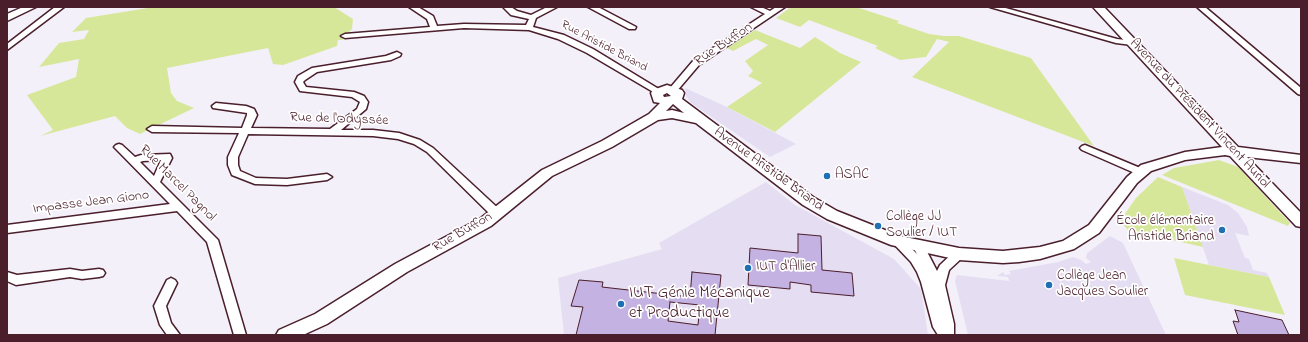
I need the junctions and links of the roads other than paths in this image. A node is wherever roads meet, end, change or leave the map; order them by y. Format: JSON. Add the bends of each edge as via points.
{"nodes":[{"id":1,"x":30,"y":7,"type":"edge"},
{"id":2,"x":60,"y":7,"type":"edge"},
{"id":3,"x":413,"y":7,"type":"edge"},
{"id":4,"x":507,"y":7,"type":"edge"},
{"id":5,"x":553,"y":7,"type":"edge"},
{"id":6,"x":592,"y":7,"type":"edge"},
{"id":7,"x":755,"y":7,"type":"edge"},
{"id":8,"x":781,"y":7,"type":"edge"},
{"id":9,"x":994,"y":7,"type":"edge"},
{"id":10,"x":1098,"y":7,"type":"edge"},
{"id":11,"x":1201,"y":7,"type":"edge"},
{"id":12,"x":514,"y":14,"type":"junction"},
{"id":13,"x":771,"y":14,"type":"junction"},
{"id":14,"x":532,"y":17,"type":"junction"},
{"id":15,"x":7,"y":18,"type":"edge"},
{"id":16,"x":502,"y":26,"type":"junction"},
{"id":17,"x":632,"y":27,"type":"dead end"},
{"id":18,"x":434,"y":28,"type":"junction"},
{"id":19,"x":529,"y":28,"type":"junction"},
{"id":20,"x":345,"y":36,"type":"dead end"},
{"id":21,"x":1132,"y":44,"type":"junction"},
{"id":22,"x":7,"y":48,"type":"edge"},
{"id":23,"x":398,"y":54,"type":"dead end"},
{"id":24,"x":1301,"y":92,"type":"edge"},
{"id":25,"x":666,"y":96,"type":"junction"},
{"id":26,"x":216,"y":106,"type":"dead end"},
{"id":27,"x":654,"y":117,"type":"junction"},
{"id":28,"x":702,"y":122,"type":"junction"},
{"id":29,"x":638,"y":126,"type":"junction"},
{"id":30,"x":152,"y":129,"type":"dead end"},
{"id":31,"x":244,"y":131,"type":"junction"},
{"id":32,"x":333,"y":132,"type":"junction"},
{"id":33,"x":119,"y":147,"type":"dead end"},
{"id":34,"x":1085,"y":148,"type":"dead end"},
{"id":35,"x":1235,"y":152,"type":"junction"},
{"id":36,"x":1185,"y":156,"type":"junction"},
{"id":37,"x":1301,"y":159,"type":"edge"},
{"id":38,"x":134,"y":162,"type":"junction"},
{"id":39,"x":1249,"y":167,"type":"junction"},
{"id":40,"x":1141,"y":172,"type":"junction"},
{"id":41,"x":327,"y":177,"type":"dead end"},
{"id":42,"x":154,"y":183,"type":"junction"},
{"id":43,"x":178,"y":206,"type":"junction"},
{"id":44,"x":497,"y":214,"type":"junction"},
{"id":45,"x":1301,"y":222,"type":"edge"},
{"id":46,"x":7,"y":229,"type":"edge"},
{"id":47,"x":897,"y":242,"type":"junction"},
{"id":48,"x":919,"y":247,"type":"junction"},
{"id":49,"x":959,"y":254,"type":"junction"},
{"id":50,"x":99,"y":273,"type":"dead end"},
{"id":51,"x":7,"y":276,"type":"edge"},
{"id":52,"x":170,"y":283,"type":"dead end"},
{"id":53,"x":939,"y":285,"type":"junction"},
{"id":54,"x":174,"y":335,"type":"edge"},
{"id":55,"x":240,"y":335,"type":"edge"},
{"id":56,"x":285,"y":335,"type":"edge"},
{"id":57,"x":944,"y":335,"type":"edge"},
{"id":58,"x":948,"y":335,"type":"edge"}],
"edges":[{"from":1,"to":15,"type":"main road"},
{"from":2,"to":22,"type":"street"},
{"from":3,"to":18,"type":"street","via":[[430,18]]},
{"from":4,"to":12,"type":"street"},
{"from":5,"to":14,"type":"street"},
{"from":6,"to":17,"type":"street"},
{"from":7,"to":13,"type":"street"},
{"from":8,"to":13,"type":"street","name":"Rue Buffon"},
{"from":9,"to":21,"type":"street"},
{"from":10,"to":21,"type":"main road","name":"Avenue du Président Vincent Auriol"},
{"from":11,"to":24,"type":"street"},
{"from":12,"to":14,"type":"street"},
{"from":12,"to":16,"type":"street","via":[[506,18]]},
{"from":13,"to":25,"type":"street","name":"Rue Buffon","via":[[696,63]]},
{"from":14,"to":19,"type":"street"},
{"from":16,"to":18,"type":"street","name":"Rue Aristide Briand"},
{"from":16,"to":19,"type":"street","name":"Rue Aristide Briand"},
{"from":18,"to":20,"type":"street","name":"Rue Aristide Briand"},
{"from":19,"to":25,"type":"street","name":"Rue Aristide Briand","via":[[561,37],[590,51]]},
{"from":21,"to":35,"type":"main road","name":"Avenue du Président Vincent Auriol"},
{"from":23,"to":32,"type":"street","via":[[388,58],[315,70],[301,78],[299,82],[303,89],[354,95],[364,102],[360,111]]},
{"from":25,"to":27,"type":"main road","name":"Rue Buffon"},
{"from":25,"to":28,"type":"main road","name":"Avenue Aristide Briand"},
{"from":25,"to":29,"type":"main road","name":"Rue Buffon"},
{"from":26,"to":31,"type":"street","via":[[251,111],[252,115]]},
{"from":27,"to":28,"type":"main road","via":[[672,114]]},
{"from":27,"to":29,"type":"main road","name":"Rue Buffon"},
{"from":28,"to":47,"type":"main road","name":"Avenue Aristide Briand","via":[[808,201],[832,215]]},
{"from":29,"to":44,"type":"main road","name":"Rue Buffon","via":[[548,173]]},
{"from":30,"to":31,"type":"street","name":"Rue de l'Odyssée"},
{"from":31,"to":32,"type":"street","name":"Rue de l'Odyssée"},
{"from":31,"to":41,"type":"street","via":[[233,157],[236,173],[244,178],[287,182]]},
{"from":32,"to":44,"type":"street","name":"Rue de l'Odyssée","via":[[399,136],[416,142],[430,150]]},
{"from":33,"to":38,"type":"street","name":"Rue Marcel Pagnol"},
{"from":34,"to":40,"type":"street"},
{"from":35,"to":36,"type":"main road","name":"Avenue Aristide Briand"},
{"from":35,"to":37,"type":"main road","name":"Avenue Aristide Briand"},
{"from":35,"to":39,"type":"main road","name":"Avenue du Président Vincent Auriol"},
{"from":36,"to":39,"type":"main road","via":[[1214,156]]},
{"from":36,"to":40,"type":"main road","name":"Avenue Aristide Briand","via":[[1161,162]]},
{"from":38,"to":42,"type":"street","name":"Rue Marcel Pagnol"},
{"from":38,"to":42,"type":"street","via":[[141,158],[167,156]]},
{"from":39,"to":45,"type":"main road","name":"Avenue du Président Vincent Auriol"},
{"from":40,"to":49,"type":"main road","name":"Avenue Aristide Briand","via":[[1094,228],[1083,238],[1068,245],[1040,254],[1019,256]]},
{"from":42,"to":43,"type":"street","name":"Rue Marcel Pagnol"},
{"from":43,"to":46,"type":"street","name":"Impasse Jean Giono"},
{"from":43,"to":55,"type":"street","name":"Rue Marcel Pagnol","via":[[212,240]]},
{"from":44,"to":56,"type":"main road","name":"Rue Buffon","via":[[401,268],[321,319]]},
{"from":47,"to":48,"type":"main road","name":"Avenue Aristide Briand"},
{"from":47,"to":57,"type":"street","via":[[915,259],[922,271],[937,323]]},
{"from":48,"to":49,"type":"main road","name":"Avenue Aristide Briand"},
{"from":48,"to":53,"type":"street"},
{"from":49,"to":53,"type":"street","via":[[944,268]]},
{"from":50,"to":51,"type":"street","via":[[70,273],[16,280]]},
{"from":52,"to":54,"type":"street","via":[[160,306],[166,326]]},
{"from":53,"to":58,"type":"street"}]}
